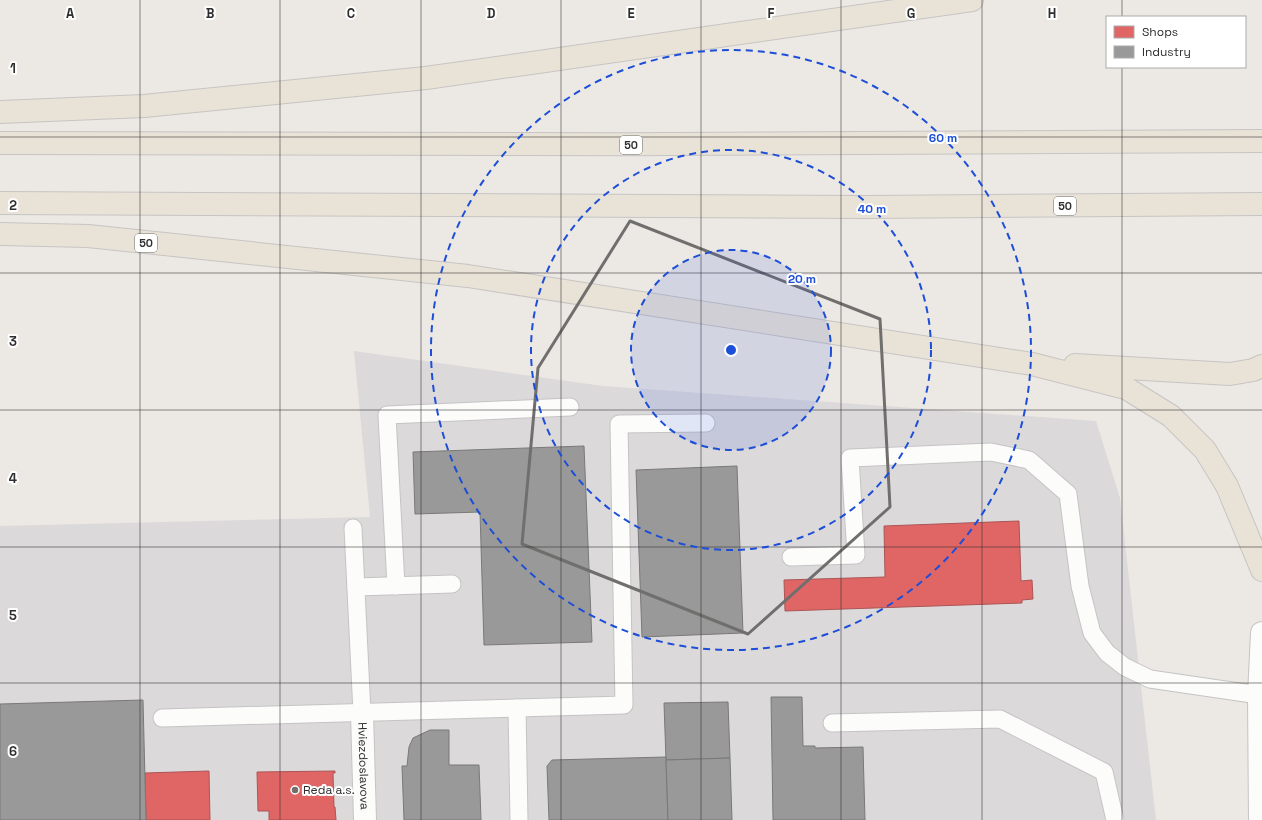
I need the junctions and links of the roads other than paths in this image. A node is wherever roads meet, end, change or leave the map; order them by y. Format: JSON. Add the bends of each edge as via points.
{"nodes":[{"id":1,"x":972,"y":0,"type":"edge"},
{"id":2,"x":0,"y":112,"type":"edge"},
{"id":3,"x":1262,"y":141,"type":"edge"},
{"id":4,"x":0,"y":143,"type":"edge"},
{"id":5,"x":0,"y":203,"type":"edge"},
{"id":6,"x":1262,"y":204,"type":"edge"},
{"id":7,"x":0,"y":234,"type":"edge"},
{"id":8,"x":1032,"y":364,"type":"junction"},
{"id":9,"x":1262,"y":366,"type":"edge"},
{"id":10,"x":570,"y":407,"type":"dead end"},
{"id":11,"x":706,"y":423,"type":"dead end"},
{"id":12,"x":353,"y":528,"type":"dead end"},
{"id":13,"x":791,"y":557,"type":"dead end"},
{"id":14,"x":1262,"y":570,"type":"edge"},
{"id":15,"x":452,"y":584,"type":"dead end"},
{"id":16,"x":396,"y":586,"type":"junction"},
{"id":17,"x":356,"y":587,"type":"junction"},
{"id":18,"x":1262,"y":633,"type":"edge"},
{"id":19,"x":1259,"y":695,"type":"junction"},
{"id":20,"x":517,"y":708,"type":"junction"},
{"id":21,"x":362,"y":713,"type":"junction"},
{"id":22,"x":162,"y":718,"type":"dead end"},
{"id":23,"x":832,"y":724,"type":"dead end"},
{"id":24,"x":365,"y":820,"type":"edge"},
{"id":25,"x":519,"y":820,"type":"edge"},
{"id":26,"x":1115,"y":820,"type":"edge"},
{"id":27,"x":1260,"y":820,"type":"edge"}],
"edges":[{"from":1,"to":2,"type":"highway","via":[[426,78],[144,106]]},
{"from":3,"to":4,"type":"highway","number":"50","via":[[303,145]]},
{"from":5,"to":6,"type":"highway","number":"50","via":[[860,207]]},
{"from":7,"to":8,"type":"highway","number":"50","via":[[88,236],[468,276]]},
{"from":8,"to":9,"type":"highway","number":"50","via":[[1230,374]]},
{"from":8,"to":14,"type":"highway","number":"50","via":[[1126,388],[1172,416],[1205,450],[1227,486]]},
{"from":10,"to":16,"type":"lane","via":[[387,415]]},
{"from":11,"to":20,"type":"lane","via":[[618,424],[624,705]]},
{"from":12,"to":17,"type":"lane"},
{"from":13,"to":19,"type":"lane","via":[[856,555],[850,458],[991,452],[1029,460],[1068,494],[1080,586],[1092,633],[1107,653],[1125,667],[1150,679]]},
{"from":15,"to":16,"type":"lane"},
{"from":16,"to":17,"type":"lane"},
{"from":17,"to":21,"type":"lane"},
{"from":18,"to":19,"type":"street"},
{"from":19,"to":27,"type":"street"},
{"from":20,"to":21,"type":"lane"},
{"from":20,"to":25,"type":"lane"},
{"from":21,"to":22,"type":"lane"},
{"from":21,"to":24,"type":"street","name":"Hviezdoslavova"},
{"from":23,"to":26,"type":"lane","via":[[1000,719],[1104,772]]}]}
